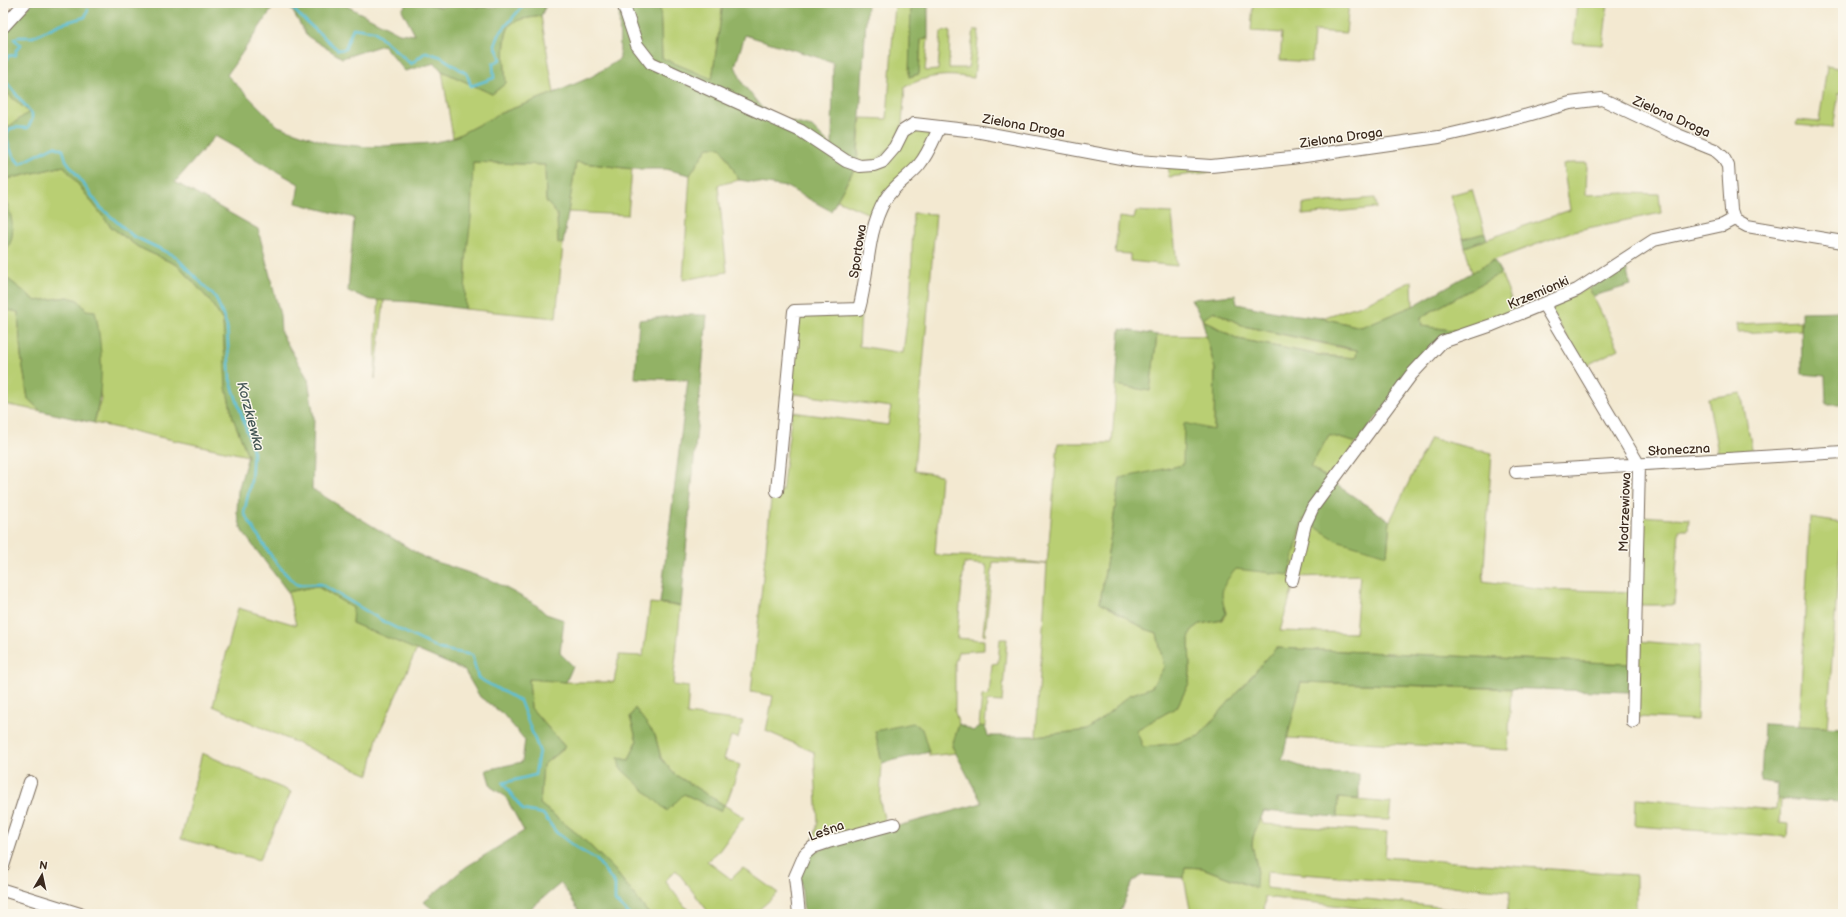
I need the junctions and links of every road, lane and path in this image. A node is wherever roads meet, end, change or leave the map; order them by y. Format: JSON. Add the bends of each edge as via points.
{"nodes":[{"id":1,"x":25,"y":3,"type":"edge"},
{"id":2,"x":623,"y":3,"type":"edge"},
{"id":3,"x":3,"y":27,"type":"edge"},
{"id":4,"x":939,"y":128,"type":"junction"},
{"id":5,"x":1734,"y":219,"type":"junction"},
{"id":6,"x":1843,"y":242,"type":"edge"},
{"id":7,"x":1544,"y":305,"type":"junction"},
{"id":8,"x":1843,"y":452,"type":"edge"},
{"id":9,"x":1640,"y":465,"type":"junction"},
{"id":10,"x":1516,"y":472,"type":"dead end"},
{"id":11,"x":777,"y":491,"type":"dead end"},
{"id":12,"x":1292,"y":580,"type":"dead end"},
{"id":13,"x":1633,"y":722,"type":"dead end"},
{"id":14,"x":30,"y":782,"type":"dead end"},
{"id":15,"x":894,"y":824,"type":"dead end"},
{"id":16,"x":3,"y":866,"type":"edge"},
{"id":17,"x":3,"y":890,"type":"edge"},
{"id":18,"x":80,"y":914,"type":"edge"},
{"id":19,"x":799,"y":914,"type":"edge"}],
"edges":[{"from":1,"to":3,"type":"street"},
{"from":2,"to":4,"type":"street","name":"Zielona Droga","via":[[637,45],[651,63],[801,131],[846,161],[860,166],[874,165],[882,162],[895,147],[903,131],[914,124]]},
{"from":4,"to":5,"type":"street","name":"Zielona Droga","via":[[975,131],[1137,161],[1211,166],[1291,158],[1439,137],[1570,104],[1602,99],[1678,136],[1714,150],[1723,157],[1728,166]]},
{"from":4,"to":11,"type":"street","name":"Sportowa","via":[[919,165],[894,188],[878,214],[872,231],[865,287],[859,309],[794,311]]},
{"from":5,"to":6,"type":"street","via":[[1746,226]]},
{"from":5,"to":7,"type":"street","name":"Krzemionki","via":[[1723,225],[1654,240],[1578,290]]},
{"from":7,"to":9,"type":"street","name":"Modrzewiowa"},
{"from":7,"to":12,"type":"street","name":"Krzemionki","via":[[1442,342],[1411,375],[1313,507],[1306,524]]},
{"from":8,"to":9,"type":"street","name":"Słoneczna"},
{"from":9,"to":10,"type":"street","name":"Słoneczna"},
{"from":9,"to":13,"type":"street","name":"Modrzewiowa"},
{"from":14,"to":16,"type":"street"},
{"from":15,"to":19,"type":"street","name":"Leśna","via":[[813,847],[805,854],[795,877]]},
{"from":17,"to":18,"type":"street"}]}
